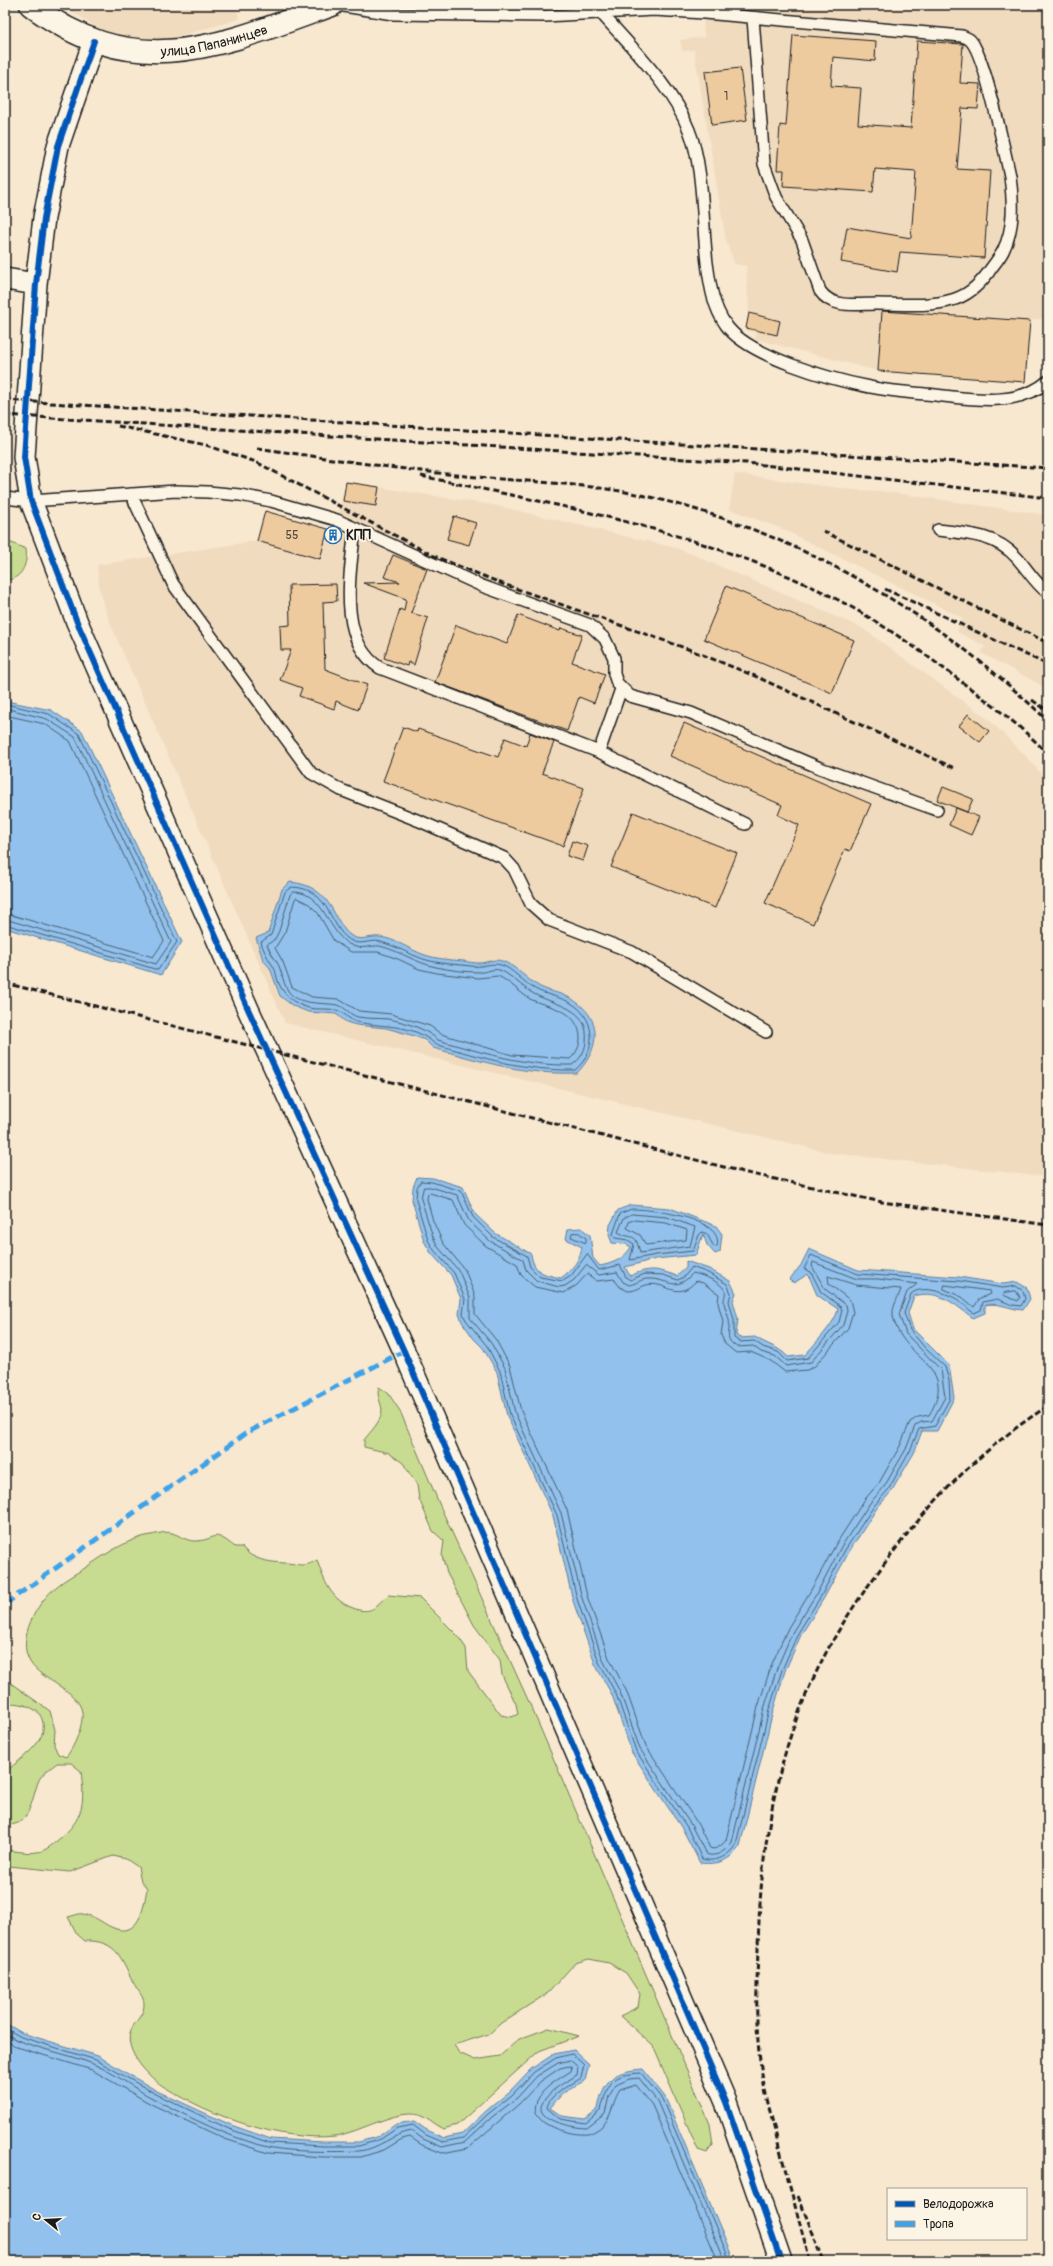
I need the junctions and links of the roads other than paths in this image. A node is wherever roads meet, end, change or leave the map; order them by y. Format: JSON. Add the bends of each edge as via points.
{"nodes":[{"id":1,"x":31,"y":5,"type":"edge"},
{"id":2,"x":332,"y":5,"type":"edge"},
{"id":3,"x":338,"y":5,"type":"edge"},
{"id":4,"x":654,"y":8,"type":"edge"},
{"id":5,"x":602,"y":14,"type":"junction"},
{"id":6,"x":752,"y":18,"type":"junction"},
{"id":7,"x":94,"y":41,"type":"junction"},
{"id":8,"x":5,"y":279,"type":"edge"},
{"id":9,"x":36,"y":284,"type":"junction"},
{"id":10,"x":1048,"y":381,"type":"edge"},
{"id":11,"x":131,"y":494,"type":"junction"},
{"id":12,"x":5,"y":498,"type":"edge"},
{"id":13,"x":31,"y":501,"type":"junction"},
{"id":14,"x":355,"y":528,"type":"junction"},
{"id":15,"x":938,"y":530,"type":"dead end"},
{"id":16,"x":1048,"y":593,"type":"edge"},
{"id":17,"x":621,"y":689,"type":"junction"},
{"id":18,"x":599,"y":752,"type":"junction"},
{"id":19,"x":937,"y":810,"type":"dead end"},
{"id":20,"x":745,"y":824,"type":"dead end"},
{"id":21,"x":766,"y":1032,"type":"dead end"},
{"id":22,"x":781,"y":2261,"type":"edge"}],
"edges":[{"from":1,"to":7,"type":"main road","name":"улица Папанинцев","via":[[70,30]]},
{"from":2,"to":7,"type":"main road","name":"улица Папанинцев","via":[[248,36],[168,53],[116,48]]},
{"from":3,"to":5,"type":"lane","via":[[394,14]]},
{"from":4,"to":5,"type":"lane"},
{"from":4,"to":6,"type":"lane"},
{"from":5,"to":10,"type":"lane","via":[[658,79],[689,129],[699,170],[711,288],[716,309],[739,338],[756,350],[780,360],[844,381],[892,391],[1004,399],[1032,391]]},
{"from":6,"to":6,"type":"lane","via":[[962,36],[970,40],[985,72],[1010,176],[1013,204],[1004,250],[981,282],[957,298],[932,303],[844,304],[825,298],[820,291],[802,240],[776,197],[764,164]]},
{"from":7,"to":9,"type":"street","via":[[58,146],[50,179]]},
{"from":8,"to":9,"type":"street"},
{"from":9,"to":13,"type":"street","via":[[24,457]]},
{"from":11,"to":13,"type":"lane"},
{"from":11,"to":14,"type":"lane","via":[[176,491],[240,495],[271,501]]},
{"from":11,"to":21,"type":"lane","via":[[173,584],[311,773],[341,790],[504,858],[514,869],[531,904],[549,920],[632,952]]},
{"from":12,"to":13,"type":"lane"},
{"from":13,"to":22,"type":"street","via":[[77,622],[244,1001],[404,1351],[723,2094]]},
{"from":14,"to":17,"type":"lane","via":[[482,586],[590,625],[600,632],[611,648],[614,674]]},
{"from":14,"to":18,"type":"lane","via":[[349,594],[350,616],[361,647],[372,663]]},
{"from":15,"to":16,"type":"lane","via":[[966,532],[1000,544],[1016,557]]},
{"from":17,"to":18,"type":"lane"},
{"from":17,"to":19,"type":"lane","via":[[630,696],[691,713],[820,768]]},
{"from":18,"to":20,"type":"lane"}]}
